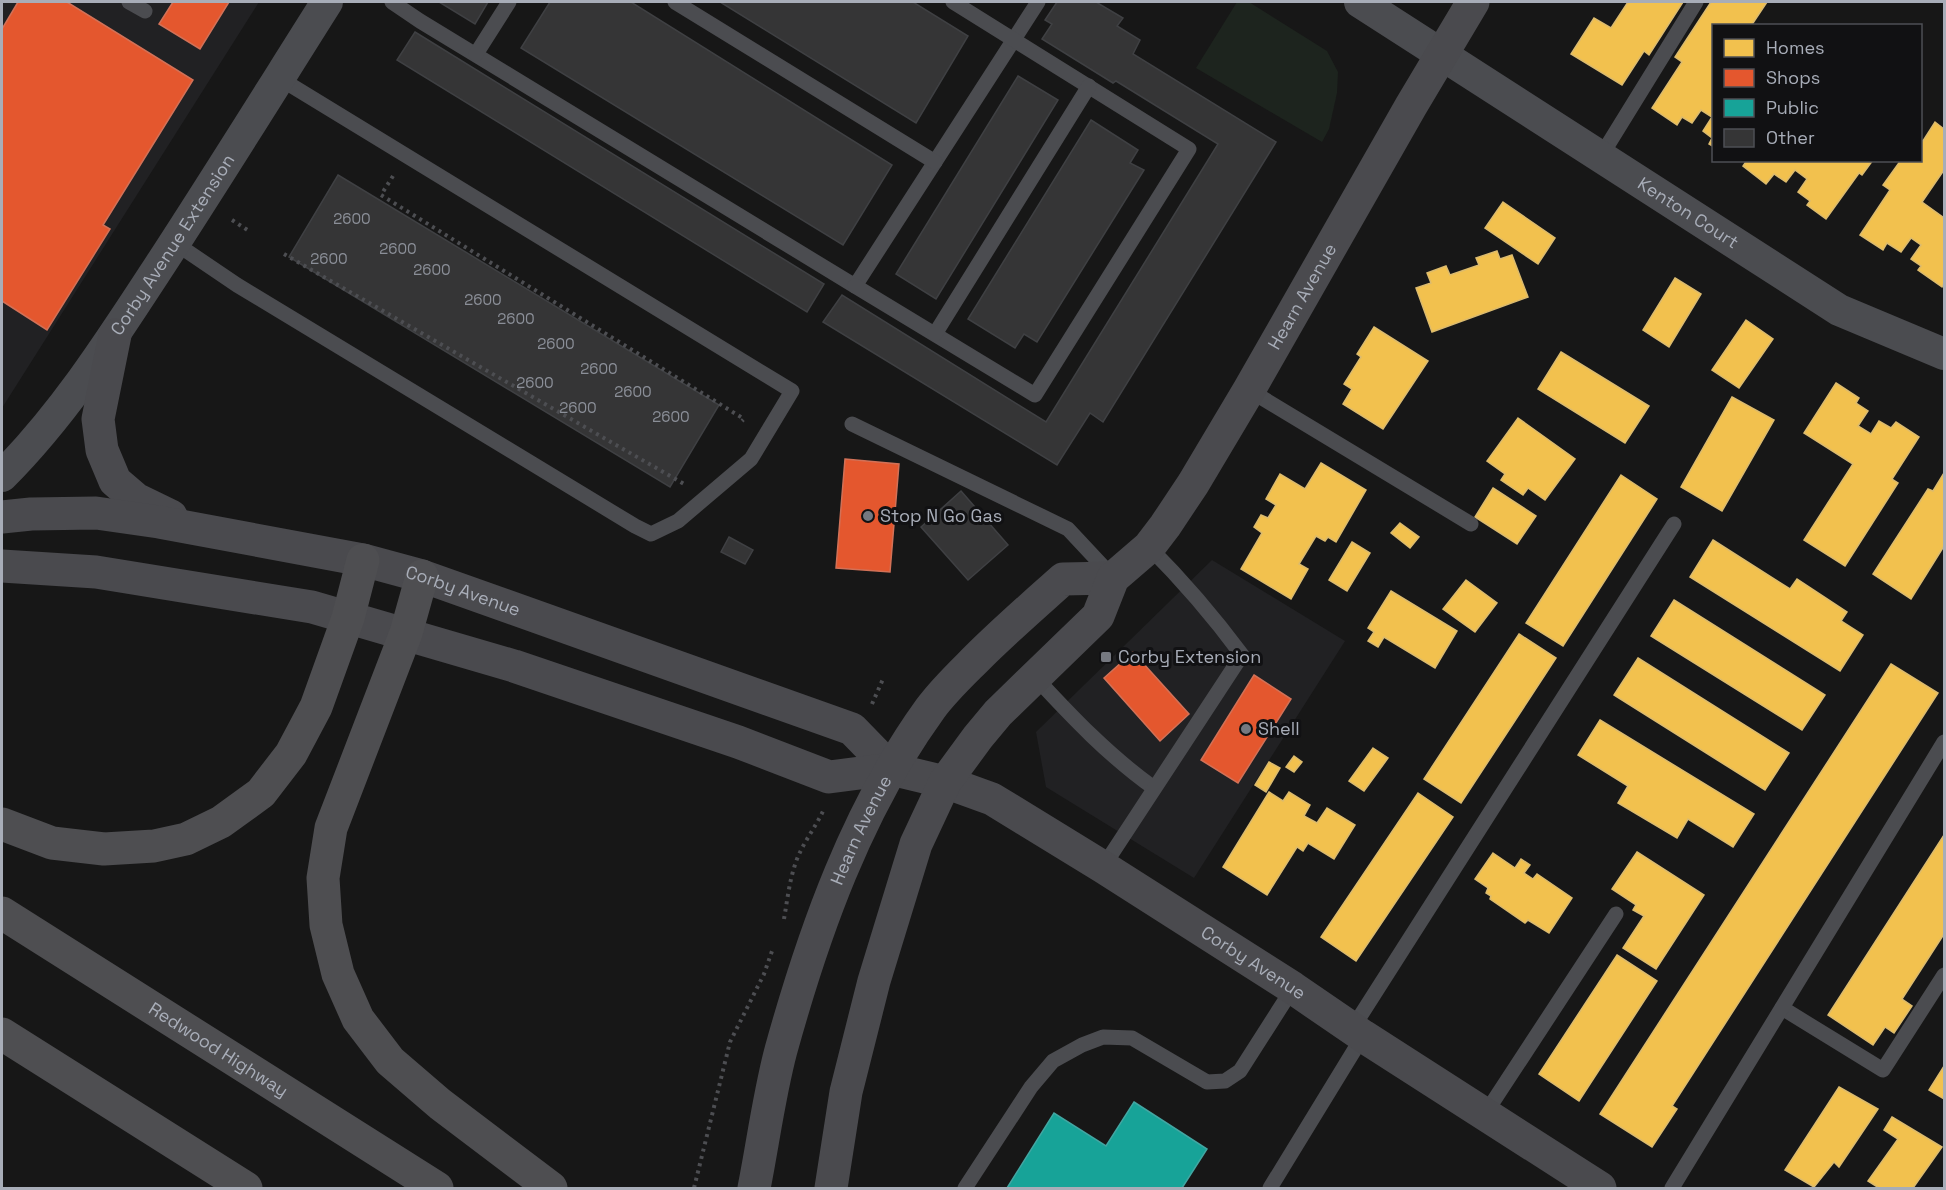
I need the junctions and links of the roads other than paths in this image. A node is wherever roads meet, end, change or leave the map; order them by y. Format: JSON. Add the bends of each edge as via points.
{"nodes":[{"id":1,"x":129,"y":2,"type":"edge"},
{"id":2,"x":327,"y":2,"type":"edge"},
{"id":3,"x":392,"y":2,"type":"edge"},
{"id":4,"x":508,"y":2,"type":"edge"},
{"id":5,"x":675,"y":2,"type":"edge"},
{"id":6,"x":953,"y":2,"type":"edge"},
{"id":7,"x":1038,"y":2,"type":"edge"},
{"id":8,"x":1360,"y":2,"type":"edge"},
{"id":9,"x":1473,"y":2,"type":"edge"},
{"id":10,"x":1696,"y":2,"type":"edge"},
{"id":11,"x":145,"y":11,"type":"dead end"},
{"id":12,"x":1014,"y":39,"type":"junction"},
{"id":13,"x":1443,"y":53,"type":"junction"},
{"id":14,"x":476,"y":54,"type":"junction"},
{"id":15,"x":279,"y":78,"type":"junction"},
{"id":16,"x":1089,"y":87,"type":"junction"},
{"id":17,"x":1601,"y":156,"type":"junction"},
{"id":18,"x":935,"y":162,"type":"junction"},
{"id":19,"x":175,"y":243,"type":"junction"},
{"id":20,"x":855,"y":286,"type":"junction"},
{"id":21,"x":935,"y":334,"type":"junction"},
{"id":22,"x":115,"y":335,"type":"junction"},
{"id":23,"x":1944,"y":354,"type":"edge"},
{"id":24,"x":1249,"y":390,"type":"junction"},
{"id":25,"x":852,"y":424,"type":"dead end"},
{"id":26,"x":2,"y":476,"type":"edge"},
{"id":27,"x":2,"y":517,"type":"edge"},
{"id":28,"x":1471,"y":524,"type":"dead end"},
{"id":29,"x":1674,"y":524,"type":"dead end"},
{"id":30,"x":197,"y":529,"type":"junction"},
{"id":31,"x":1149,"y":547,"type":"junction"},
{"id":32,"x":363,"y":560,"type":"junction"},
{"id":33,"x":2,"y":566,"type":"edge"},
{"id":34,"x":422,"y":576,"type":"junction"},
{"id":35,"x":1113,"y":578,"type":"junction"},
{"id":36,"x":348,"y":618,"type":"junction"},
{"id":37,"x":406,"y":633,"type":"junction"},
{"id":38,"x":1035,"y":677,"type":"junction"},
{"id":39,"x":1944,"y":742,"type":"edge"},
{"id":40,"x":891,"y":769,"type":"junction"},
{"id":41,"x":945,"y":783,"type":"junction"},
{"id":42,"x":1154,"y":788,"type":"junction"},
{"id":43,"x":2,"y":824,"type":"edge"},
{"id":44,"x":1103,"y":867,"type":"junction"},
{"id":45,"x":2,"y":913,"type":"edge"},
{"id":46,"x":1616,"y":914,"type":"dead end"},
{"id":47,"x":1944,"y":975,"type":"edge"},
{"id":48,"x":1293,"y":988,"type":"junction"},
{"id":49,"x":1782,"y":1008,"type":"junction"},
{"id":50,"x":1357,"y":1033,"type":"junction"},
{"id":51,"x":2,"y":1034,"type":"edge"},
{"id":52,"x":1485,"y":1114,"type":"junction"},
{"id":53,"x":246,"y":1188,"type":"edge"},
{"id":54,"x":437,"y":1188,"type":"edge"},
{"id":55,"x":551,"y":1188,"type":"edge"},
{"id":56,"x":754,"y":1188,"type":"edge"},
{"id":57,"x":831,"y":1188,"type":"edge"},
{"id":58,"x":965,"y":1188,"type":"edge"},
{"id":59,"x":1270,"y":1188,"type":"edge"},
{"id":60,"x":1600,"y":1188,"type":"edge"},
{"id":61,"x":1672,"y":1188,"type":"edge"}],
"edges":[{"from":1,"to":11,"type":"lane"},
{"from":2,"to":15,"type":"street","name":"Corby Avenue Extension"},
{"from":3,"to":14,"type":"lane"},
{"from":4,"to":14,"type":"lane"},
{"from":5,"to":18,"type":"lane"},
{"from":6,"to":12,"type":"lane"},
{"from":7,"to":12,"type":"lane"},
{"from":8,"to":13,"type":"street","name":"Kenton Court"},
{"from":9,"to":13,"type":"main road","name":"Hearn Avenue"},
{"from":10,"to":17,"type":"lane"},
{"from":12,"to":16,"type":"lane"},
{"from":12,"to":18,"type":"lane"},
{"from":13,"to":17,"type":"street","name":"Kenton Court"},
{"from":13,"to":24,"type":"main road","name":"Hearn Avenue"},
{"from":14,"to":20,"type":"lane"},
{"from":15,"to":19,"type":"street","name":"Corby Avenue Extension"},
{"from":15,"to":19,"type":"lane","via":[[792,391],[751,459],[678,521],[651,534],[237,285]]},
{"from":16,"to":21,"type":"lane"},
{"from":16,"to":21,"type":"lane","via":[[1188,149],[1035,395]]},
{"from":17,"to":23,"type":"street","name":"Kenton Court","via":[[1839,310]]},
{"from":18,"to":20,"type":"lane"},
{"from":19,"to":22,"type":"street","name":"Corby Avenue Extension"},
{"from":20,"to":21,"type":"lane"},
{"from":22,"to":26,"type":"street","name":"Corby Avenue Extension","via":[[60,412]]},
{"from":22,"to":30,"type":"main road","via":[[98,419],[102,450],[115,481],[136,499]]},
{"from":24,"to":28,"type":"lane"},
{"from":24,"to":31,"type":"main road","name":"Hearn Avenue","via":[[1193,484]]},
{"from":25,"to":35,"type":"lane","via":[[1068,529]]},
{"from":27,"to":30,"type":"main road","name":"Corby Avenue","via":[[96,513]]},
{"from":29,"to":50,"type":"lane"},
{"from":30,"to":32,"type":"main road","name":"Corby Avenue"},
{"from":31,"to":35,"type":"main road","name":"Hearn Avenue"},
{"from":31,"to":42,"type":"lane","via":[[1183,581],[1242,654]]},
{"from":32,"to":34,"type":"main road","name":"Corby Avenue"},
{"from":32,"to":36,"type":"highway"},
{"from":33,"to":36,"type":"main road","name":"Corby Avenue","via":[[106,573],[270,600]]},
{"from":34,"to":37,"type":"highway"},
{"from":34,"to":40,"type":"main road","name":"Corby Avenue","via":[[852,729]]},
{"from":35,"to":38,"type":"main road","name":"Hearn Avenue","via":[[1098,616]]},
{"from":35,"to":40,"type":"main road","name":"Hearn Avenue","via":[[1063,579],[953,682]]},
{"from":36,"to":37,"type":"main road","name":"Corby Avenue"},
{"from":36,"to":43,"type":"highway","via":[[316,707],[291,754],[261,793],[221,822],[186,839],[154,846],[104,849],[52,843]]},
{"from":37,"to":40,"type":"main road","name":"Corby Avenue","via":[[525,669],[829,777]]},
{"from":37,"to":55,"type":"highway","via":[[331,828],[323,878],[326,925],[338,974],[358,1019],[390,1061]]},
{"from":38,"to":41,"type":"main road","name":"Hearn Avenue","via":[[978,736]]},
{"from":38,"to":42,"type":"lane","via":[[1124,767]]},
{"from":39,"to":49,"type":"lane"},
{"from":40,"to":41,"type":"main road","name":"Corby Avenue"},
{"from":40,"to":56,"type":"main road","name":"Hearn Avenue","via":[[863,822],[821,922],[781,1052]]},
{"from":41,"to":44,"type":"main road","name":"Corby Avenue","via":[[992,799]]},
{"from":41,"to":57,"type":"main road","name":"Hearn Avenue","via":[[916,844],[874,981],[846,1092]]},
{"from":42,"to":44,"type":"lane"},
{"from":44,"to":48,"type":"main road","name":"Corby Avenue"},
{"from":45,"to":54,"type":"highway","name":"Redwood Highway"},
{"from":46,"to":52,"type":"lane"},
{"from":47,"to":49,"type":"lane","via":[[1883,1070]]},
{"from":48,"to":50,"type":"main road","name":"Corby Avenue"},
{"from":48,"to":58,"type":"lane","via":[[1240,1071],[1225,1081],[1207,1082],[1132,1038],[1103,1037],[1053,1062],[1030,1087]]},
{"from":49,"to":61,"type":"lane"},
{"from":50,"to":52,"type":"main road","name":"Corby Avenue"},
{"from":50,"to":59,"type":"lane"},
{"from":51,"to":53,"type":"highway"},
{"from":52,"to":60,"type":"main road","name":"Corby Avenue"}]}
